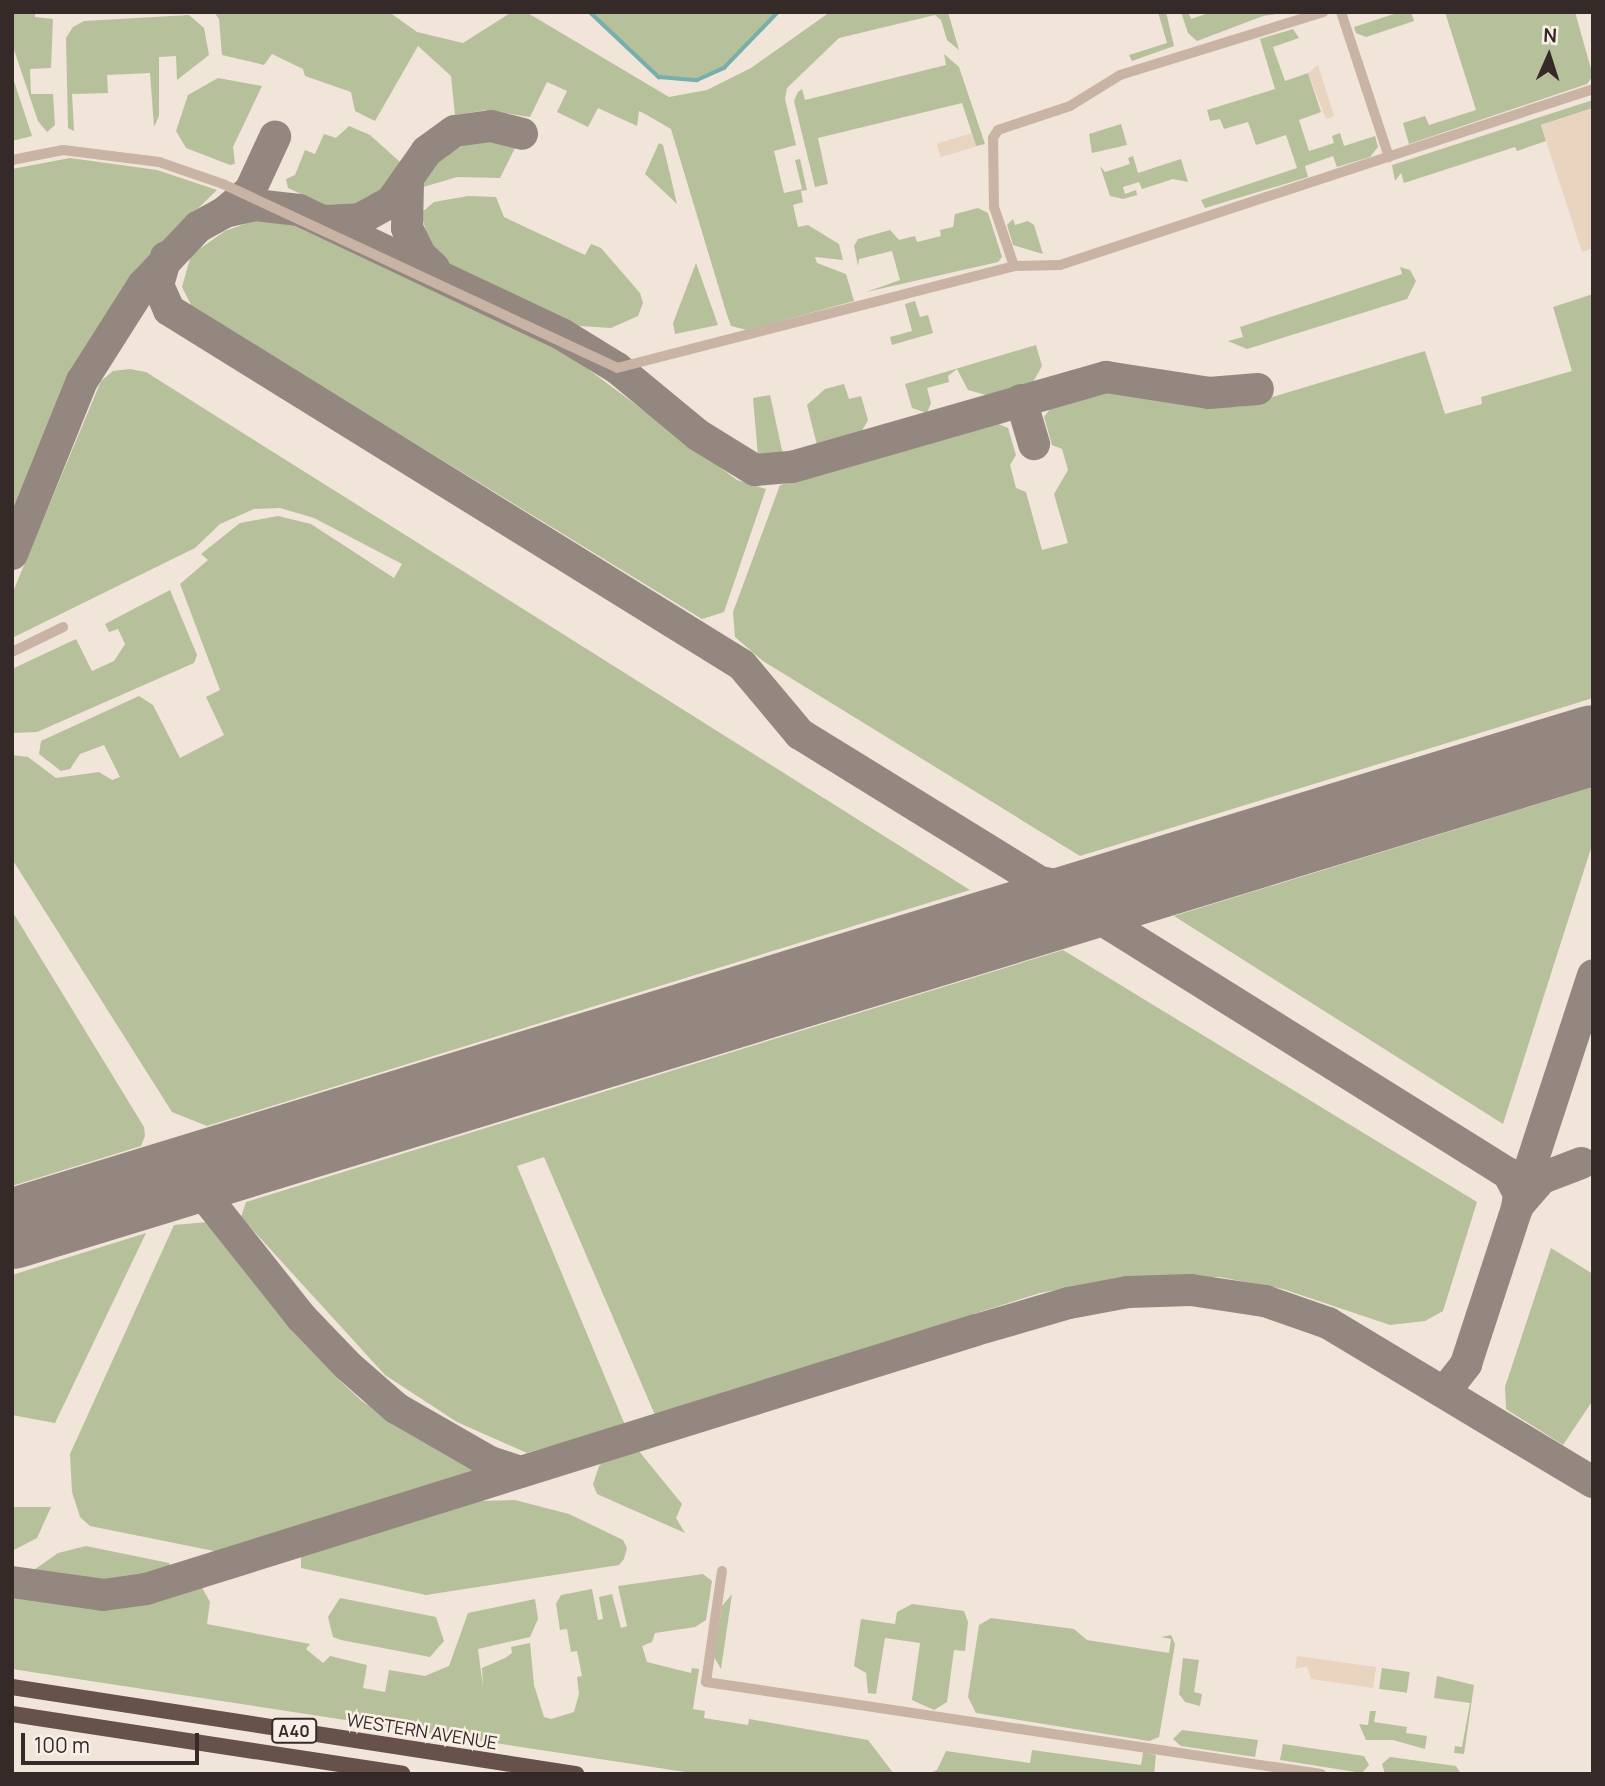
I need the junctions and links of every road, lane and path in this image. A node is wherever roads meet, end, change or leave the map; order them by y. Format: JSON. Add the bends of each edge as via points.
{"nodes":[{"id":1,"x":1323,"y":12,"type":"edge"},
{"id":2,"x":1341,"y":12,"type":"edge"},
{"id":3,"x":1593,"y":89,"type":"edge"},
{"id":4,"x":1389,"y":157,"type":"junction"},
{"id":5,"x":12,"y":160,"type":"edge"},
{"id":6,"x":1014,"y":266,"type":"junction"},
{"id":7,"x":63,"y":627,"type":"dead end"},
{"id":8,"x":12,"y":652,"type":"edge"},
{"id":9,"x":722,"y":1571,"type":"dead end"},
{"id":10,"x":12,"y":1687,"type":"edge"},
{"id":11,"x":12,"y":1714,"type":"edge"},
{"id":12,"x":402,"y":1774,"type":"edge"},
{"id":13,"x":576,"y":1774,"type":"edge"},
{"id":14,"x":1321,"y":1774,"type":"edge"}],
"edges":[{"from":1,"to":6,"type":"street","via":[[1120,75],[1070,106],[998,130],[993,138],[994,207]]},
{"from":2,"to":4,"type":"street"},
{"from":3,"to":4,"type":"street"},
{"from":4,"to":6,"type":"street","via":[[1060,265]]},
{"from":5,"to":6,"type":"street","via":[[63,150],[159,162],[223,184],[614,368]]},
{"from":7,"to":8,"type":"street"},
{"from":9,"to":14,"type":"street","via":[[706,1682]]},
{"from":10,"to":13,"type":"highway","name":"WESTERN AVENUE","number":"A40"},
{"from":11,"to":12,"type":"highway","number":"A40"}]}
